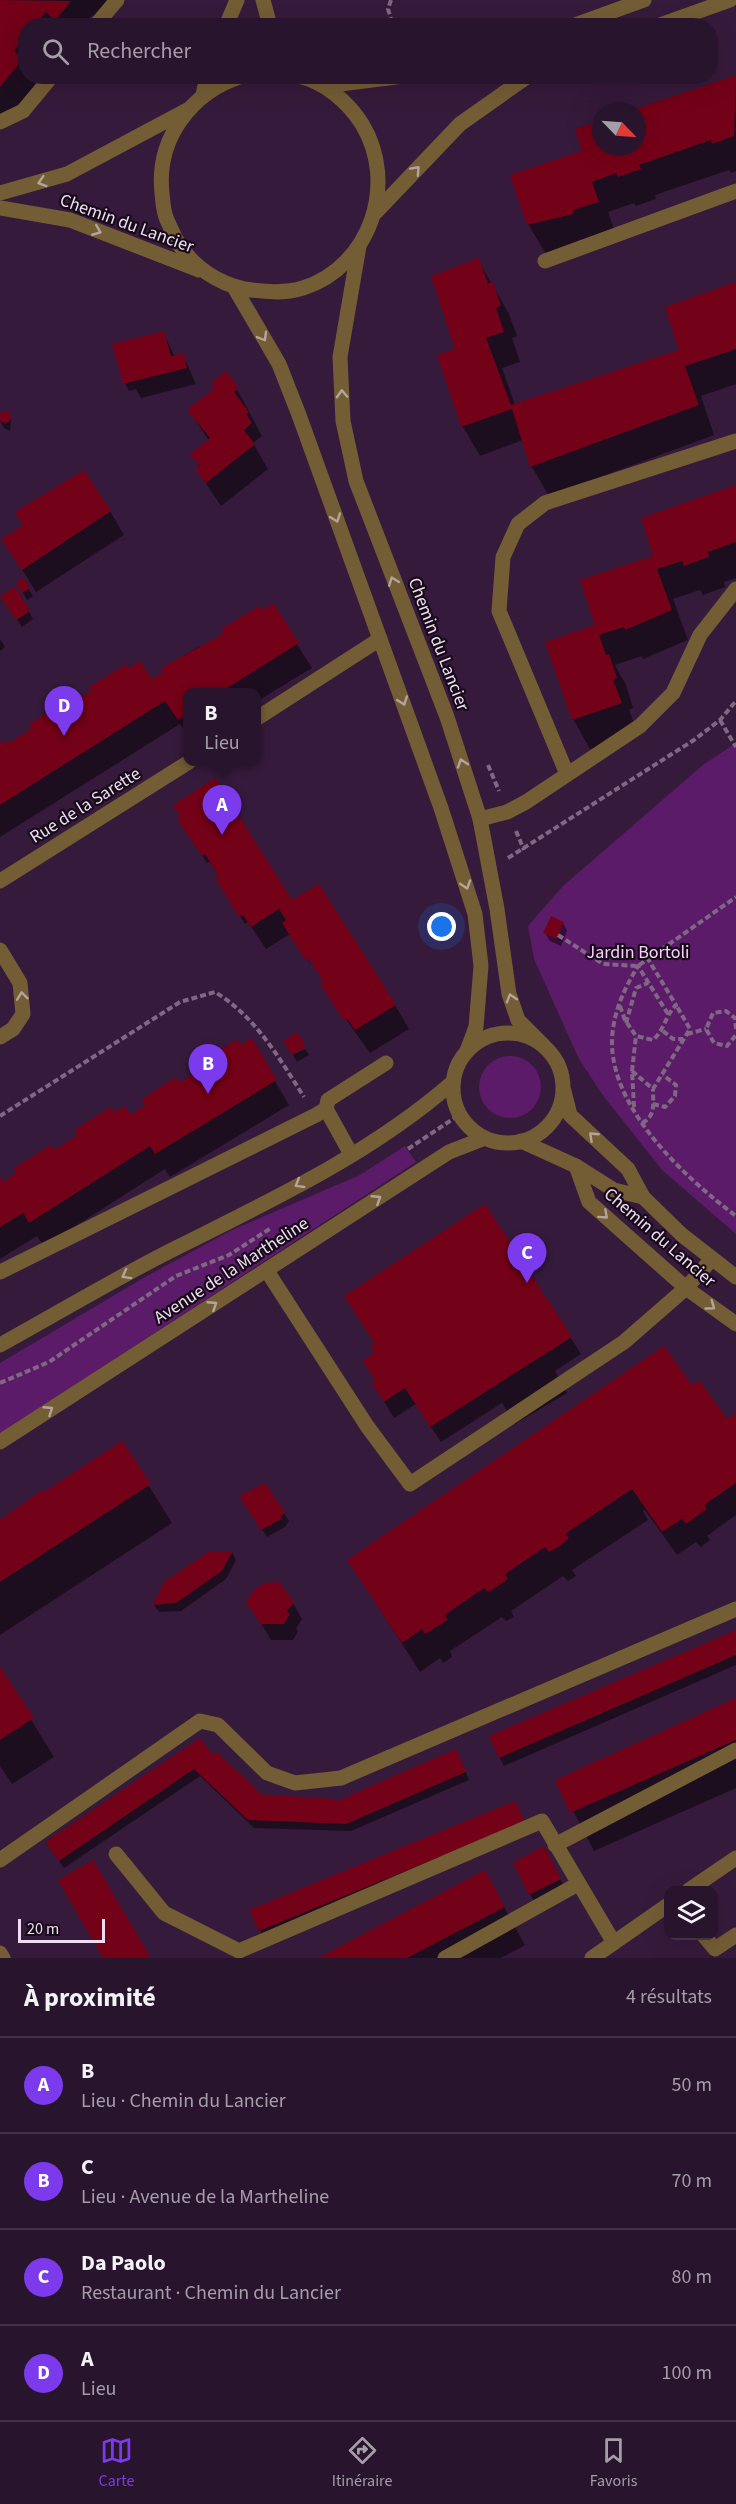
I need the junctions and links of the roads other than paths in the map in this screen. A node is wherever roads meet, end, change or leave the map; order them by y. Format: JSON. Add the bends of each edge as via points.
{"nodes":[{"id":1,"x":117,"y":0,"type":"edge"},
{"id":2,"x":237,"y":0,"type":"edge"},
{"id":3,"x":263,"y":0,"type":"edge"},
{"id":4,"x":644,"y":0,"type":"edge"},
{"id":5,"x":730,"y":0,"type":"edge"},
{"id":6,"x":102,"y":18,"type":"edge"},
{"id":7,"x":229,"y":18,"type":"edge"},
{"id":8,"x":268,"y":18,"type":"edge"},
{"id":9,"x":594,"y":18,"type":"edge"},
{"id":10,"x":679,"y":18,"type":"edge"},
{"id":11,"x":45,"y":84,"type":"edge"},
{"id":12,"x":205,"y":84,"type":"edge"},
{"id":13,"x":221,"y":84,"type":"edge"},
{"id":14,"x":319,"y":84,"type":"edge"},
{"id":15,"x":340,"y":84,"type":"edge"},
{"id":16,"x":517,"y":84,"type":"edge"},
{"id":17,"x":324,"y":86,"type":"junction"},
{"id":18,"x":203,"y":95,"type":"junction"},
{"id":19,"x":187,"y":110,"type":"junction"},
{"id":20,"x":0,"y":122,"type":"edge"},
{"id":21,"x":736,"y":191,"type":"edge"},
{"id":22,"x":0,"y":194,"type":"edge"},
{"id":23,"x":0,"y":208,"type":"edge"},
{"id":24,"x":376,"y":212,"type":"junction"},
{"id":25,"x":359,"y":246,"type":"junction"},
{"id":26,"x":545,"y":261,"type":"dead end"},
{"id":27,"x":204,"y":272,"type":"junction"},
{"id":28,"x":234,"y":287,"type":"junction"},
{"id":29,"x":736,"y":441,"type":"edge"},
{"id":30,"x":736,"y":589,"type":"edge"},
{"id":31,"x":380,"y":639,"type":"junction"},
{"id":32,"x":261,"y":715,"type":"edge"},
{"id":33,"x":183,"y":766,"type":"edge"},
{"id":34,"x":567,"y":774,"type":"junction"},
{"id":35,"x":480,"y":819,"type":"junction"},
{"id":36,"x":0,"y":881,"type":"edge"},
{"id":37,"x":0,"y":950,"type":"edge"},
{"id":38,"x":0,"y":1037,"type":"edge"},
{"id":39,"x":543,"y":1045,"type":"junction"},
{"id":40,"x":467,"y":1051,"type":"junction"},
{"id":41,"x":386,"y":1063,"type":"dead end"},
{"id":42,"x":562,"y":1081,"type":"junction"},
{"id":43,"x":453,"y":1082,"type":"junction"},
{"id":44,"x":321,"y":1112,"type":"junction"},
{"id":45,"x":485,"y":1138,"type":"junction"},
{"id":46,"x":521,"y":1141,"type":"junction"},
{"id":47,"x":351,"y":1154,"type":"junction"},
{"id":48,"x":576,"y":1166,"type":"junction"},
{"id":49,"x":643,"y":1197,"type":"junction"},
{"id":50,"x":711,"y":1260,"type":"junction"},
{"id":51,"x":267,"y":1270,"type":"junction"},
{"id":52,"x":0,"y":1272,"type":"edge"},
{"id":53,"x":736,"y":1276,"type":"edge"},
{"id":54,"x":686,"y":1288,"type":"junction"},
{"id":55,"x":736,"y":1324,"type":"edge"},
{"id":56,"x":0,"y":1345,"type":"edge"},
{"id":57,"x":0,"y":1442,"type":"edge"},
{"id":58,"x":736,"y":1609,"type":"edge"},
{"id":59,"x":736,"y":1750,"type":"edge"},
{"id":60,"x":555,"y":1845,"type":"junction"},
{"id":61,"x":116,"y":1854,"type":"dead end"},
{"id":62,"x":736,"y":1857,"type":"edge"},
{"id":63,"x":0,"y":1860,"type":"edge"},
{"id":64,"x":578,"y":1884,"type":"junction"},
{"id":65,"x":695,"y":1886,"type":"edge"},
{"id":66,"x":664,"y":1908,"type":"edge"},
{"id":67,"x":736,"y":1935,"type":"edge"},
{"id":68,"x":708,"y":1940,"type":"edge"},
{"id":69,"x":614,"y":1942,"type":"junction"},
{"id":70,"x":0,"y":1953,"type":"edge"},
{"id":71,"x":718,"y":1954,"type":"edge"},
{"id":72,"x":3,"y":1958,"type":"edge"},
{"id":73,"x":445,"y":1958,"type":"edge"},
{"id":74,"x":592,"y":1958,"type":"edge"}],
"edges":[{"from":1,"to":6,"type":"street"},
{"from":2,"to":7,"type":"street"},
{"from":3,"to":8,"type":"street"},
{"from":4,"to":9,"type":"street"},
{"from":5,"to":10,"type":"street"},
{"from":11,"to":20,"type":"street","via":[[23,111]]},
{"from":12,"to":18,"type":"street"},
{"from":13,"to":18,"type":"street"},
{"from":14,"to":17,"type":"street"},
{"from":15,"to":17,"type":"street"},
{"from":24,"to":16,"type":"street","one_way":true,"via":[[460,124]]},
{"from":17,"to":24,"type":"street","via":[[352,109],[372,140],[380,176]]},
{"from":18,"to":19,"type":"street"},
{"from":19,"to":22,"type":"street","name":"Chemin du Lancier","one_way":true,"via":[[67,174]]},
{"from":19,"to":27,"type":"street","via":[[168,141],[160,177],[164,213],[179,246]]},
{"from":21,"to":26,"type":"street"},
{"from":23,"to":27,"type":"street","name":"Chemin du Lancier","one_way":true,"via":[[70,220]]},
{"from":24,"to":25,"type":"street"},
{"from":25,"to":28,"type":"street","via":[[335,272],[303,288],[269,293]]},
{"from":35,"to":25,"type":"street","name":"Chemin du Lancier","one_way":true,"via":[[447,717],[356,481],[343,420],[340,357]]},
{"from":27,"to":28,"type":"street"},
{"from":28,"to":31,"type":"street","one_way":true,"via":[[279,364]]},
{"from":29,"to":34,"type":"street","via":[[545,502],[518,524],[503,556],[500,611]]},
{"from":30,"to":34,"type":"street","via":[[700,635],[673,693],[640,726]]},
{"from":31,"to":32,"type":"street"},
{"from":31,"to":40,"type":"street","one_way":true,"via":[[475,914],[481,966],[476,1027]]},
{"from":33,"to":36,"type":"street","name":"Rue de la Sarette"},
{"from":34,"to":35,"type":"street","via":[[507,812]]},
{"from":39,"to":35,"type":"street","name":"Chemin du Lancier","one_way":true,"via":[[518,1020],[509,994]]},
{"from":38,"to":37,"type":"street","one_way":true,"via":[[13,1029],[23,1014],[20,983]]},
{"from":39,"to":40,"type":"street","via":[[525,1035],[504,1033],[484,1038]]},
{"from":39,"to":42,"type":"street","via":[[557,1064]]},
{"from":40,"to":43,"type":"street"},
{"from":41,"to":44,"type":"street","via":[[328,1100]]},
{"from":42,"to":46,"type":"street","via":[[557,1112],[536,1135]]},
{"from":49,"to":42,"type":"street","name":"Chemin du Lancier","one_way":true,"via":[[628,1169],[570,1115]]},
{"from":43,"to":45,"type":"street","via":[[459,1114],[470,1129]]},
{"from":43,"to":47,"type":"street","name":"Avenue de la Martheline","via":[[421,1110]]},
{"from":44,"to":47,"type":"street"},
{"from":44,"to":52,"type":"street"},
{"from":45,"to":46,"type":"street"},
{"from":51,"to":45,"type":"street","name":"Avenue de la Martheline","one_way":true,"via":[[449,1152]]},
{"from":46,"to":48,"type":"street","name":"Chemin du Lancier"},
{"from":47,"to":56,"type":"street","name":"Avenue de la Martheline","one_way":true},
{"from":48,"to":49,"type":"street","name":"Chemin du Lancier","via":[[614,1190]]},
{"from":48,"to":54,"type":"street","name":"Chemin du Lancier","one_way":true,"via":[[589,1202]]},
{"from":49,"to":50,"type":"street","name":"Chemin du Lancier"},
{"from":50,"to":53,"type":"street","name":"Chemin du Lancier"},
{"from":50,"to":54,"type":"street"},
{"from":51,"to":54,"type":"street","via":[[367,1426],[410,1484],[624,1342]]},
{"from":57,"to":51,"type":"street","name":"Avenue de la Martheline","one_way":true},
{"from":54,"to":55,"type":"street","name":"Chemin du Lancier","one_way":true},
{"from":58,"to":63,"type":"street","via":[[341,1778],[295,1782],[267,1773],[218,1725],[200,1721]]},
{"from":59,"to":60,"type":"street"},
{"from":60,"to":61,"type":"street","via":[[542,1821],[239,1951],[164,1913]]},
{"from":60,"to":64,"type":"street"},
{"from":62,"to":65,"type":"street"},
{"from":64,"to":69,"type":"street"},
{"from":64,"to":73,"type":"street"},
{"from":66,"to":69,"type":"street"},
{"from":67,"to":71,"type":"street"},
{"from":68,"to":71,"type":"street"},
{"from":69,"to":74,"type":"street"},
{"from":70,"to":72,"type":"street"}]}
